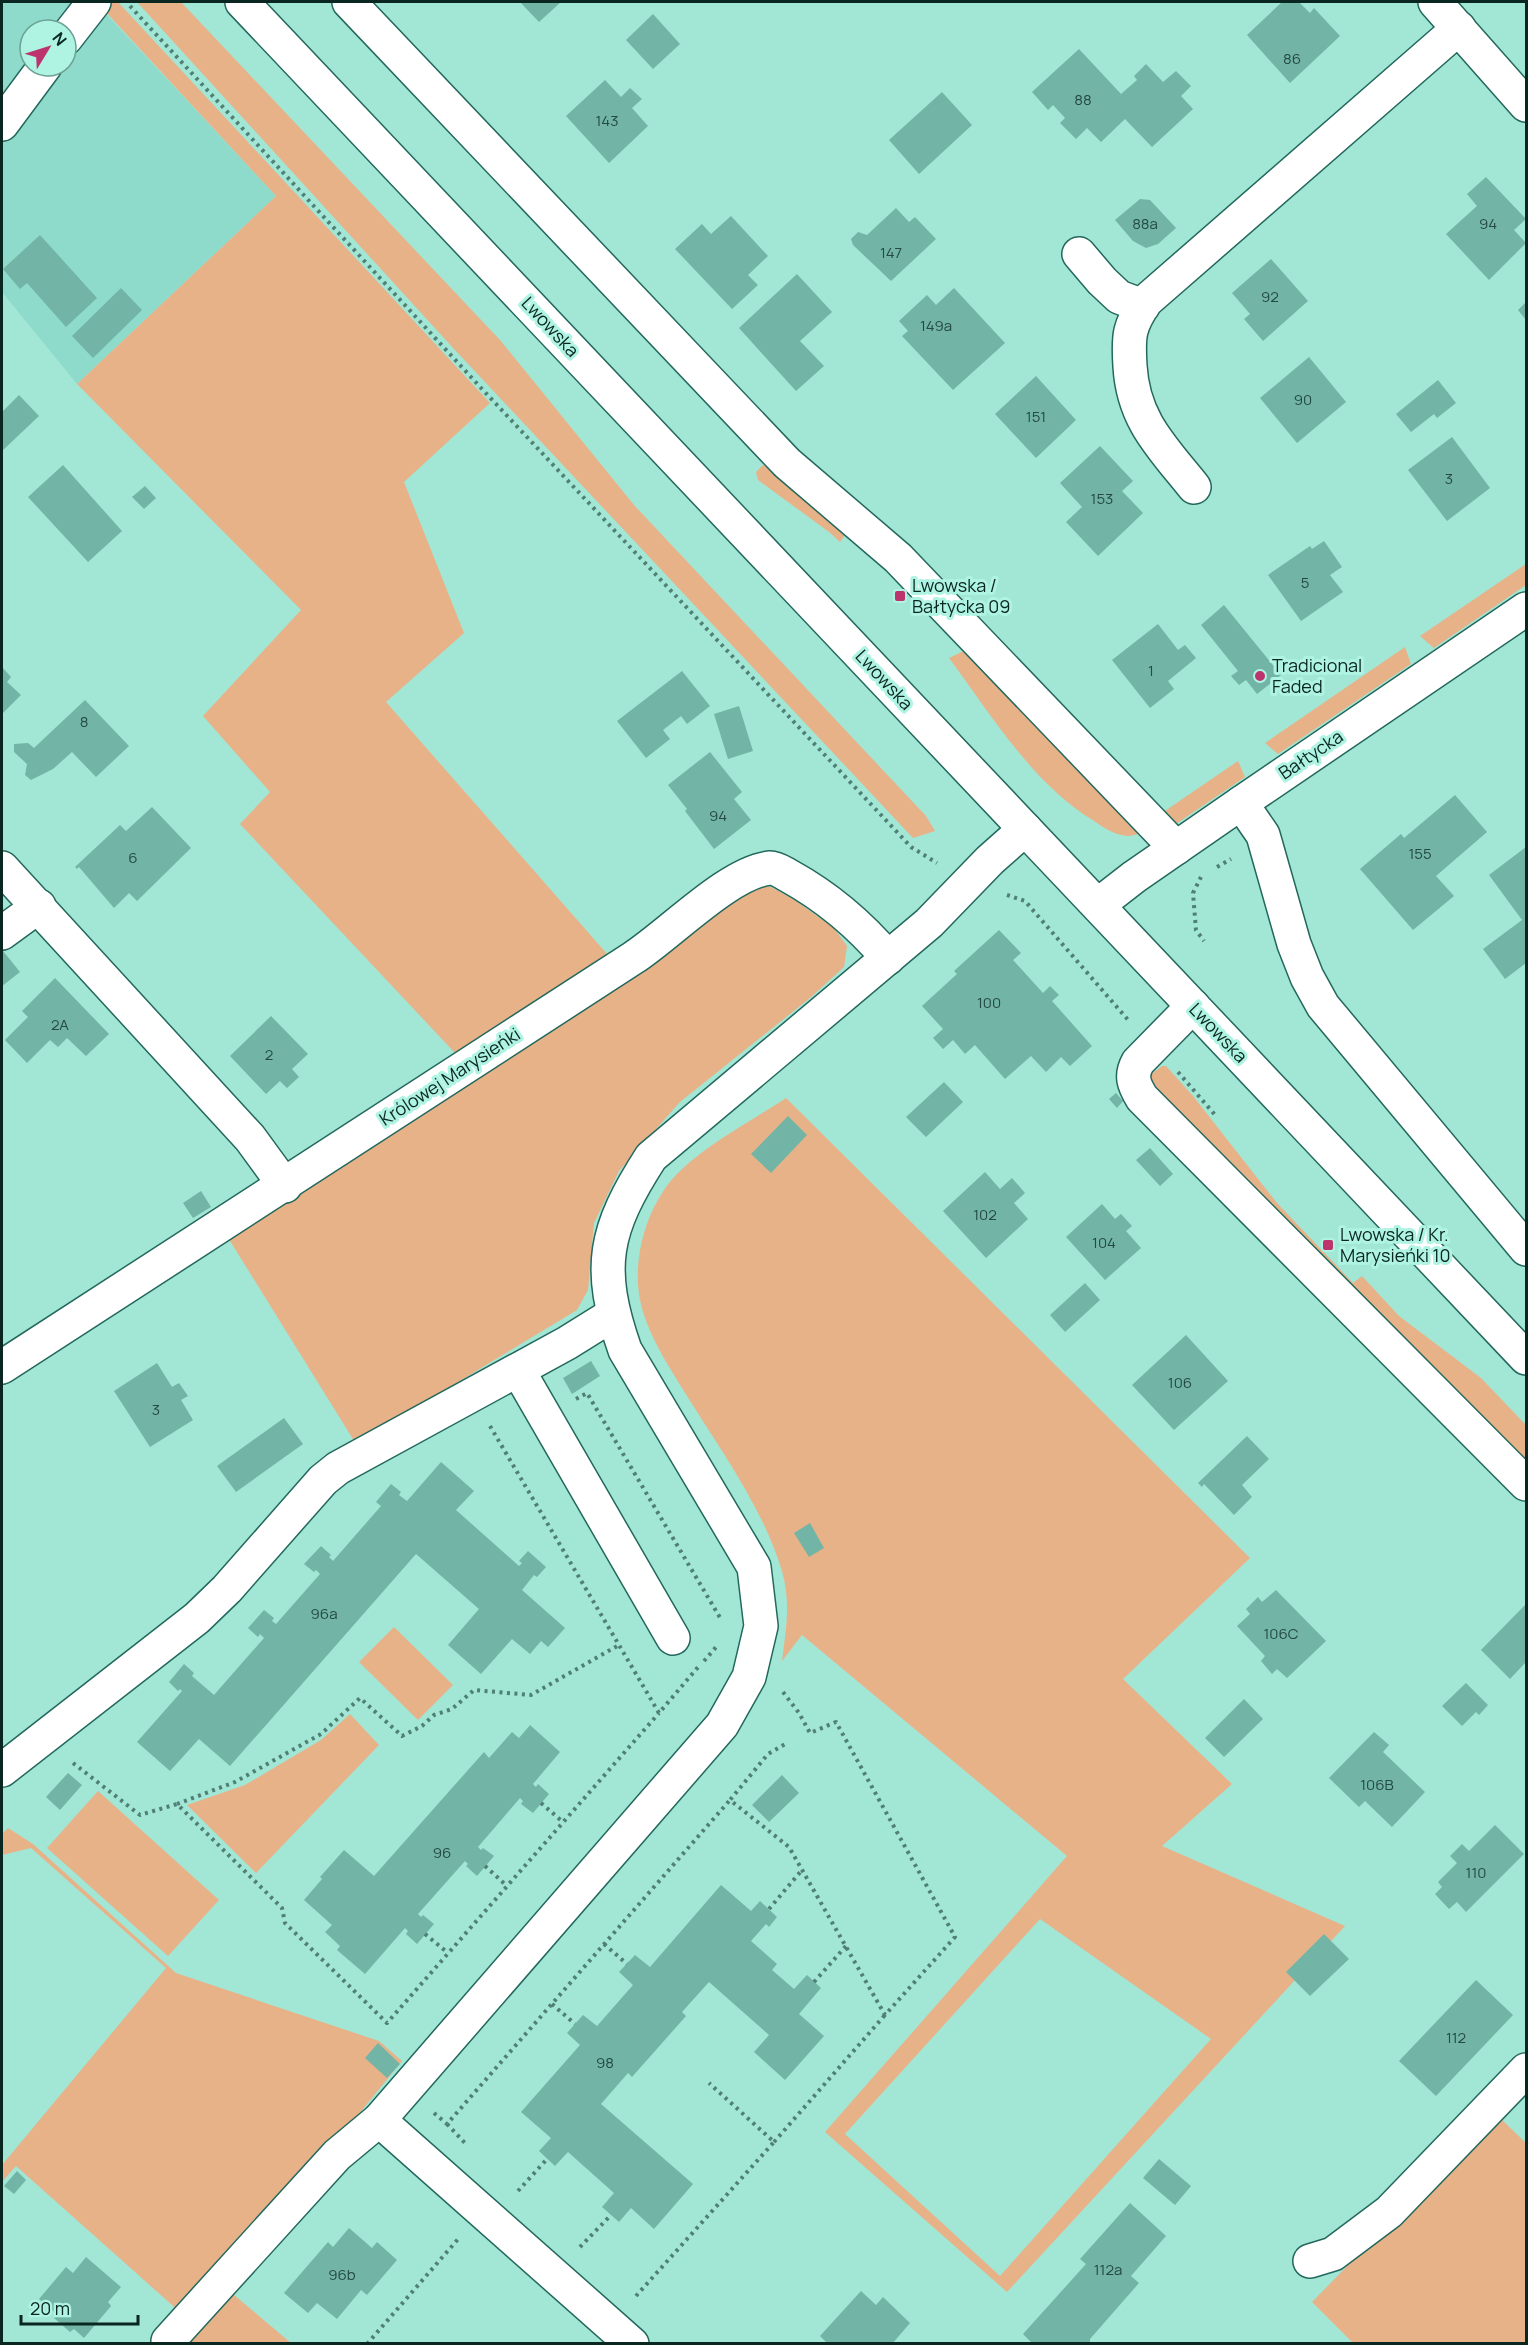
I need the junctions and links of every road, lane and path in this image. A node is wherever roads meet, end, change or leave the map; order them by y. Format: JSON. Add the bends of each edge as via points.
{"nodes":[{"id":1,"x":94,"y":2,"type":"edge"},
{"id":2,"x":125,"y":2,"type":"edge"},
{"id":3,"x":242,"y":2,"type":"edge"},
{"id":4,"x":349,"y":2,"type":"edge"},
{"id":5,"x":1435,"y":2,"type":"edge"},
{"id":6,"x":78,"y":23,"type":"edge"},
{"id":7,"x":1459,"y":28,"type":"junction"},
{"id":8,"x":36,"y":78,"type":"edge"},
{"id":9,"x":1527,"y":105,"type":"edge"},
{"id":10,"x":2,"y":124,"type":"edge"},
{"id":11,"x":1079,"y":254,"type":"dead end"},
{"id":12,"x":1143,"y":306,"type":"junction"},
{"id":13,"x":1194,"y":487,"type":"dead end"},
{"id":14,"x":1527,"y":609,"type":"edge"},
{"id":15,"x":1241,"y":802,"type":"junction"},
{"id":16,"x":1025,"y":829,"type":"junction"},
{"id":17,"x":1176,"y":848,"type":"junction"},
{"id":18,"x":2,"y":868,"type":"edge"},
{"id":19,"x":1205,"y":871,"type":"dead end"},
{"id":20,"x":962,"y":888,"type":"junction"},
{"id":21,"x":1098,"y":905,"type":"junction"},
{"id":22,"x":39,"y":906,"type":"junction"},
{"id":23,"x":2,"y":933,"type":"edge"},
{"id":24,"x":1204,"y":941,"type":"dead end"},
{"id":25,"x":888,"y":958,"type":"junction"},
{"id":26,"x":1192,"y":1006,"type":"junction"},
{"id":27,"x":1153,"y":1045,"type":"junction"},
{"id":28,"x":285,"y":1186,"type":"junction"},
{"id":29,"x":1527,"y":1249,"type":"edge"},
{"id":30,"x":612,"y":1315,"type":"junction"},
{"id":31,"x":1527,"y":1358,"type":"edge"},
{"id":32,"x":2,"y":1367,"type":"edge"},
{"id":33,"x":518,"y":1370,"type":"junction"},
{"id":34,"x":572,"y":1401,"type":"dead end"},
{"id":35,"x":488,"y":1423,"type":"dead end"},
{"id":36,"x":1527,"y":1484,"type":"edge"},
{"id":37,"x":723,"y":1622,"type":"dead end"},
{"id":38,"x":673,"y":1638,"type":"dead end"},
{"id":39,"x":721,"y":1641,"type":"dead end"},
{"id":40,"x":619,"y":1645,"type":"junction"},
{"id":41,"x":780,"y":1689,"type":"dead end"},
{"id":42,"x":659,"y":1713,"type":"junction"},
{"id":43,"x":787,"y":1743,"type":"dead end"},
{"id":44,"x":71,"y":1762,"type":"dead end"},
{"id":45,"x":2,"y":1770,"type":"edge"},
{"id":46,"x":730,"y":1800,"type":"junction"},
{"id":47,"x":541,"y":1803,"type":"dead end"},
{"id":48,"x":177,"y":1804,"type":"junction"},
{"id":49,"x":563,"y":1822,"type":"junction"},
{"id":50,"x":485,"y":1866,"type":"dead end"},
{"id":51,"x":802,"y":1870,"type":"junction"},
{"id":52,"x":507,"y":1886,"type":"junction"},
{"id":53,"x":769,"y":1909,"type":"dead end"},
{"id":54,"x":425,"y":1934,"type":"dead end"},
{"id":55,"x":604,"y":1944,"type":"junction"},
{"id":56,"x":846,"y":1946,"type":"junction"},
{"id":57,"x":448,"y":1953,"type":"junction"},
{"id":58,"x":627,"y":1964,"type":"dead end"},
{"id":59,"x":814,"y":1982,"type":"dead end"},
{"id":60,"x":552,"y":2004,"type":"junction"},
{"id":61,"x":885,"y":2015,"type":"junction"},
{"id":62,"x":575,"y":2024,"type":"dead end"},
{"id":63,"x":1527,"y":2070,"type":"edge"},
{"id":64,"x":709,"y":2083,"type":"dead end"},
{"id":65,"x":405,"y":2088,"type":"junction"},
{"id":66,"x":379,"y":2120,"type":"junction"},
{"id":67,"x":774,"y":2142,"type":"junction"},
{"id":68,"x":547,"y":2159,"type":"dead end"},
{"id":69,"x":518,"y":2191,"type":"dead end"},
{"id":70,"x":611,"y":2215,"type":"dead end"},
{"id":71,"x":464,"y":2232,"type":"dead end"},
{"id":72,"x":580,"y":2247,"type":"dead end"},
{"id":73,"x":1310,"y":2261,"type":"dead end"},
{"id":74,"x":636,"y":2296,"type":"dead end"},
{"id":75,"x":168,"y":2341,"type":"dead end"},
{"id":76,"x":367,"y":2343,"type":"edge"},
{"id":77,"x":632,"y":2343,"type":"edge"}],
"edges":[{"from":1,"to":6,"type":"street"},
{"from":2,"to":20,"type":"path","via":[[911,847],[934,860]]},
{"from":3,"to":16,"type":"street","name":"Lwowska"},
{"from":4,"to":17,"type":"street","via":[[787,463],[898,558]]},
{"from":5,"to":7,"type":"street"},
{"from":7,"to":9,"type":"street"},
{"from":7,"to":12,"type":"street"},
{"from":8,"to":10,"type":"street"},
{"from":11,"to":12,"type":"street","via":[[1119,297]]},
{"from":12,"to":13,"type":"street","via":[[1133,319],[1128,341],[1131,388],[1140,415],[1157,442]]},
{"from":14,"to":15,"type":"street","name":"Bałtycka"},
{"from":15,"to":17,"type":"street","name":"Bałtycka"},
{"from":15,"to":29,"type":"street","via":[[1263,835],[1294,944],[1323,1006]]},
{"from":16,"to":20,"type":"street"},
{"from":16,"to":21,"type":"street","name":"Lwowska"},
{"from":17,"to":21,"type":"street","name":"Bałtycka"},
{"from":18,"to":22,"type":"street"},
{"from":19,"to":24,"type":"path","via":[[1193,893],[1196,930]]},
{"from":20,"to":25,"type":"street"},
{"from":20,"to":27,"type":"path","via":[[981,907],[996,896],[1011,895],[1024,902]]},
{"from":21,"to":26,"type":"street","name":"Lwowska"},
{"from":22,"to":23,"type":"street"},
{"from":22,"to":28,"type":"street","via":[[250,1138]]},
{"from":25,"to":28,"type":"street","name":"Królowej Marysieńki","via":[[850,918],[812,889],[774,868],[750,872],[638,955]]},
{"from":25,"to":30,"type":"street","via":[[651,1156],[628,1192],[611,1236],[607,1277]]},
{"from":26,"to":27,"type":"street"},
{"from":26,"to":31,"type":"street","name":"Lwowska"},
{"from":27,"to":36,"type":"street","via":[[1133,1071],[1134,1085],[1142,1098]]},
{"from":28,"to":32,"type":"street","name":"Królowej Marysieńki"},
{"from":30,"to":33,"type":"street"},
{"from":30,"to":65,"type":"street","via":[[625,1350],[754,1567],[761,1626],[749,1677],[722,1725]]},
{"from":33,"to":38,"type":"street"},
{"from":33,"to":45,"type":"street","via":[[338,1468],[197,1618]]},
{"from":34,"to":37,"type":"path","via":[[587,1393]]},
{"from":35,"to":40,"type":"path"},
{"from":39,"to":42,"type":"path"},
{"from":40,"to":42,"type":"path"},
{"from":40,"to":48,"type":"path","via":[[531,1695],[474,1690],[452,1709],[434,1715],[402,1736],[360,1698],[321,1734],[235,1782]]},
{"from":41,"to":61,"type":"path","via":[[810,1733],[836,1722],[955,1937]]},
{"from":42,"to":49,"type":"path"},
{"from":43,"to":46,"type":"path","via":[[768,1754]]},
{"from":44,"to":48,"type":"path","via":[[140,1815]]},
{"from":46,"to":51,"type":"path","via":[[789,1847]]},
{"from":46,"to":55,"type":"path"},
{"from":47,"to":49,"type":"path"},
{"from":48,"to":57,"type":"path","via":[[282,1908],[285,1923],[387,2023]]},
{"from":49,"to":52,"type":"path"},
{"from":50,"to":52,"type":"path"},
{"from":51,"to":53,"type":"path"},
{"from":51,"to":56,"type":"path"},
{"from":52,"to":57,"type":"path"},
{"from":54,"to":57,"type":"path"},
{"from":55,"to":58,"type":"path"},
{"from":55,"to":60,"type":"path"},
{"from":56,"to":59,"type":"path"},
{"from":56,"to":61,"type":"path"},
{"from":60,"to":62,"type":"path"},
{"from":60,"to":65,"type":"path","via":[[447,2124]]},
{"from":61,"to":67,"type":"path"},
{"from":63,"to":73,"type":"street","via":[[1389,2212],[1333,2254]]},
{"from":64,"to":67,"type":"path"},
{"from":65,"to":66,"type":"street"},
{"from":66,"to":75,"type":"street","via":[[337,2155]]},
{"from":66,"to":77,"type":"street"},
{"from":67,"to":74,"type":"path"},
{"from":68,"to":69,"type":"path"},
{"from":70,"to":72,"type":"path"},
{"from":71,"to":76,"type":"path"}]}
